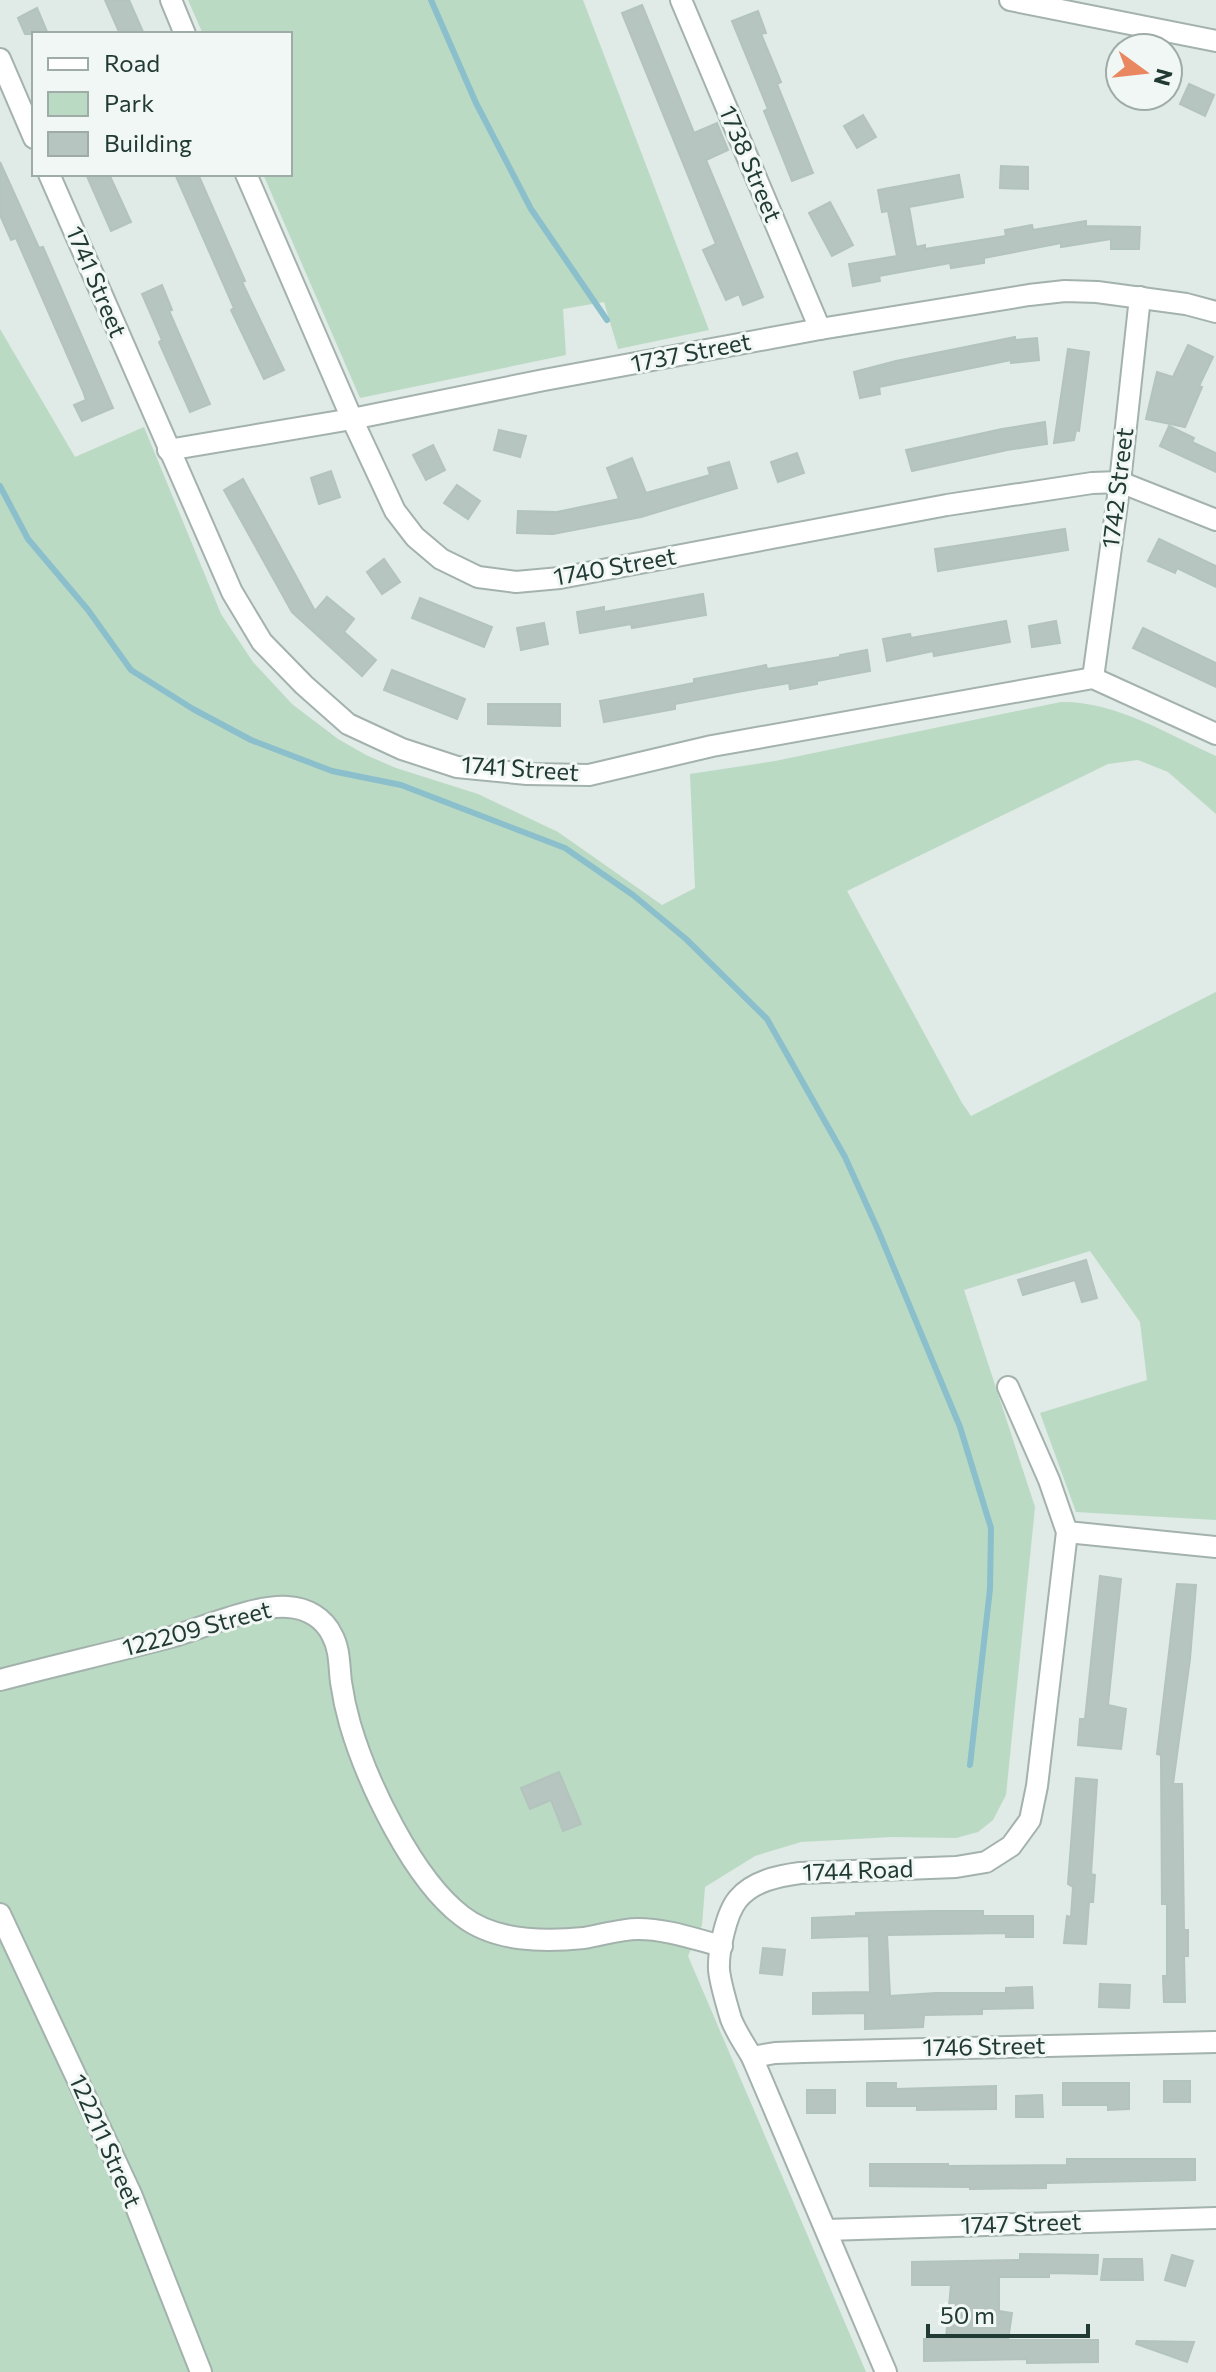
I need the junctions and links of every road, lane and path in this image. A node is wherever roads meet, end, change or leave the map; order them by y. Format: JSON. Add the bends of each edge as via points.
{"nodes":[{"id":1,"x":171,"y":0,"type":"edge"},
{"id":2,"x":681,"y":0,"type":"edge"},
{"id":3,"x":1010,"y":0,"type":"edge"},
{"id":4,"x":184,"y":32,"type":"edge"},
{"id":5,"x":1216,"y":41,"type":"edge"},
{"id":6,"x":0,"y":59,"type":"edge"},
{"id":7,"x":32,"y":133,"type":"edge"},
{"id":8,"x":50,"y":176,"type":"edge"},
{"id":9,"x":247,"y":176,"type":"edge"},
{"id":10,"x":1140,"y":297,"type":"junction"},
{"id":11,"x":1216,"y":312,"type":"edge"},
{"id":12,"x":820,"y":329,"type":"junction"},
{"id":13,"x":352,"y":419,"type":"junction"},
{"id":14,"x":168,"y":450,"type":"junction"},
{"id":15,"x":1120,"y":482,"type":"junction"},
{"id":16,"x":1216,"y":520,"type":"edge"},
{"id":17,"x":1093,"y":678,"type":"junction"},
{"id":18,"x":1216,"y":734,"type":"edge"},
{"id":19,"x":1008,"y":1387,"type":"dead end"},
{"id":20,"x":1067,"y":1532,"type":"junction"},
{"id":21,"x":1216,"y":1547,"type":"edge"},
{"id":22,"x":0,"y":1680,"type":"edge"},
{"id":23,"x":0,"y":1914,"type":"edge"},
{"id":24,"x":722,"y":1946,"type":"junction"},
{"id":25,"x":1216,"y":2042,"type":"edge"},
{"id":26,"x":752,"y":2057,"type":"junction"},
{"id":27,"x":1216,"y":2218,"type":"edge"},
{"id":28,"x":826,"y":2230,"type":"junction"},
{"id":29,"x":201,"y":2372,"type":"edge"},
{"id":30,"x":886,"y":2372,"type":"edge"}],
"edges":[{"from":1,"to":4,"type":"street"},
{"from":2,"to":12,"type":"street","name":"1738 Street"},
{"from":3,"to":5,"type":"street"},
{"from":6,"to":7,"type":"street"},
{"from":8,"to":14,"type":"street","name":"1741 Street"},
{"from":9,"to":13,"type":"street","name":"1740 Street"},
{"from":10,"to":11,"type":"street","name":"1737 Street"},
{"from":10,"to":12,"type":"street","name":"1737 Street","via":[[1053,292]]},
{"from":10,"to":15,"type":"street","name":"1742 Street"},
{"from":12,"to":13,"type":"street","name":"1737 Street"},
{"from":13,"to":14,"type":"street","name":"1737 Street"},
{"from":13,"to":15,"type":"street","name":"1740 Street","via":[[395,511],[415,537],[441,559],[478,577],[516,582],[947,505]]},
{"from":14,"to":17,"type":"street","name":"1741 Street","via":[[232,592],[262,642],[348,724],[457,767],[589,775],[712,746]]},
{"from":15,"to":16,"type":"street","name":"1740 Street"},
{"from":15,"to":17,"type":"street","name":"1742 Street"},
{"from":17,"to":18,"type":"street"},
{"from":19,"to":20,"type":"street","name":"1744 Road"},
{"from":20,"to":21,"type":"street"},
{"from":20,"to":24,"type":"street","name":"1744 Road","via":[[1037,1786],[1030,1820],[1011,1846],[986,1862],[956,1867],[800,1873],[760,1882],[738,1899]]},
{"from":22,"to":24,"type":"street","name":"122209 Street","via":[[255,1611],[286,1606],[307,1611],[332,1634],[351,1725],[396,1832],[425,1878],[462,1917],[497,1934],[531,1940],[635,1929]]},
{"from":23,"to":29,"type":"street","name":"122211 Street","via":[[131,2194]]},
{"from":24,"to":26,"type":"street","name":"1744 Road","via":[[719,1970],[731,2020]]},
{"from":25,"to":26,"type":"street","name":"1746 Street"},
{"from":26,"to":28,"type":"street","name":"1744 Road"},
{"from":27,"to":28,"type":"street","name":"1747 Street"},
{"from":28,"to":30,"type":"street","name":"1744 Road"}]}
